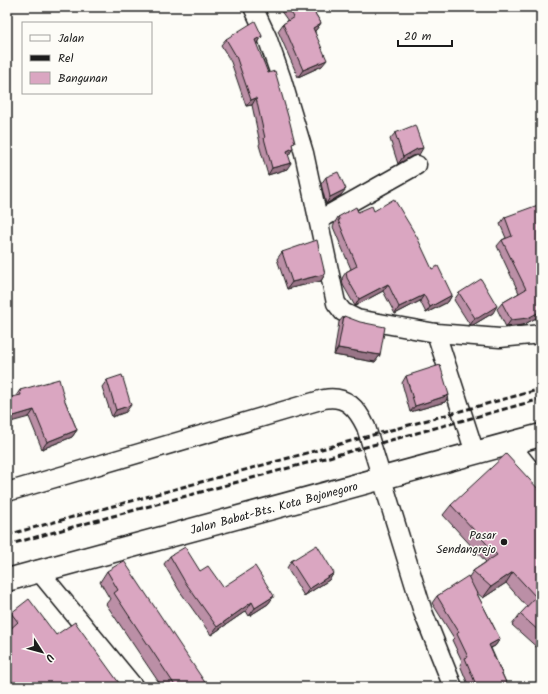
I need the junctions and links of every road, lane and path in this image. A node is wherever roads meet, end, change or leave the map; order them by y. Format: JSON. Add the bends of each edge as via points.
{"nodes":[{"id":1,"x":253,"y":7,"type":"edge"},
{"id":2,"x":417,"y":165,"type":"dead end"},
{"id":3,"x":319,"y":220,"type":"junction"},
{"id":4,"x":436,"y":333,"type":"junction"},
{"id":5,"x":541,"y":334,"type":"edge"},
{"id":6,"x":541,"y":435,"type":"edge"},
{"id":7,"x":509,"y":443,"type":"junction"},
{"id":8,"x":476,"y":453,"type":"junction"},
{"id":9,"x":381,"y":479,"type":"junction"},
{"id":10,"x":541,"y":483,"type":"edge"},
{"id":11,"x":7,"y":492,"type":"edge"},
{"id":12,"x":38,"y":570,"type":"junction"},
{"id":13,"x":7,"y":580,"type":"edge"},
{"id":14,"x":134,"y":687,"type":"edge"},
{"id":15,"x":453,"y":687,"type":"edge"}],
"edges":[{"from":1,"to":3,"type":"street","via":[[282,80],[304,153]]},
{"from":2,"to":3,"type":"street"},
{"from":3,"to":4,"type":"street","via":[[334,298],[342,312],[357,319]]},
{"from":4,"to":5,"type":"street","via":[[500,338]]},
{"from":4,"to":8,"type":"street"},
{"from":6,"to":7,"type":"highway","name":"Jalan Babat-Bts. Kota Bojonegoro"},
{"from":7,"to":8,"type":"highway","name":"Jalan Babat-Bts. Kota Bojonegoro"},
{"from":7,"to":10,"type":"street"},
{"from":8,"to":9,"type":"highway","name":"Jalan Babat-Bts. Kota Bojonegoro"},
{"from":9,"to":11,"type":"street","via":[[362,419],[347,402],[332,398]]},
{"from":9,"to":12,"type":"highway","name":"Jalan Babat-Bts. Kota Bojonegoro"},
{"from":9,"to":15,"type":"street","via":[[423,612]]},
{"from":12,"to":13,"type":"highway","name":"Jalan Babat-Bts. Kota Bojonegoro"},
{"from":12,"to":14,"type":"street"}]}
